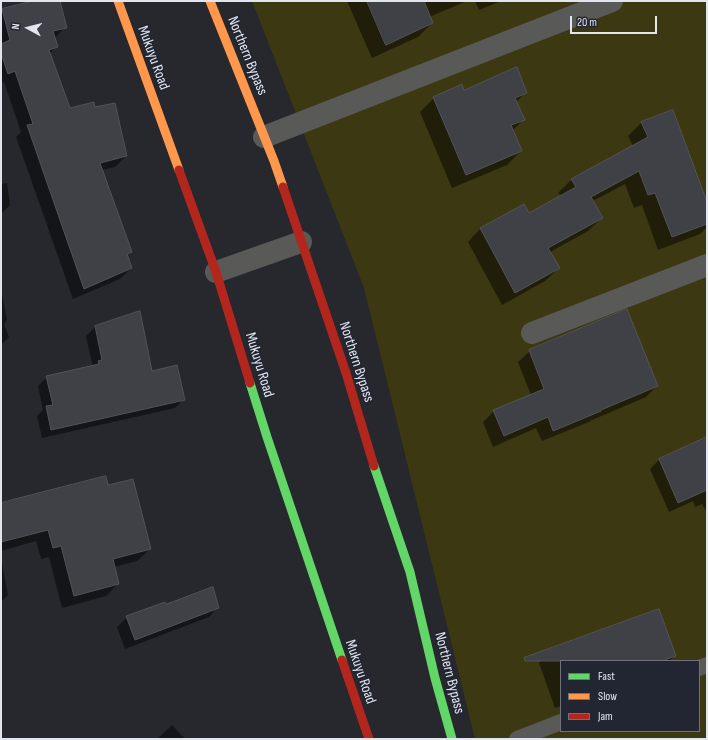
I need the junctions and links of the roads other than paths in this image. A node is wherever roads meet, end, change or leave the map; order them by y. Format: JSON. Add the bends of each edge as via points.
{"nodes":[{"id":1,"x":118,"y":1,"type":"edge"},
{"id":2,"x":210,"y":1,"type":"edge"},
{"id":3,"x":612,"y":1,"type":"edge"},
{"id":4,"x":264,"y":137,"type":"junction"},
{"id":5,"x":301,"y":242,"type":"junction"},
{"id":6,"x":707,"y":265,"type":"edge"},
{"id":7,"x":216,"y":272,"type":"junction"},
{"id":8,"x":532,"y":334,"type":"dead end"},
{"id":9,"x":560,"y":722,"type":"edge"},
{"id":10,"x":369,"y":739,"type":"edge"},
{"id":11,"x":452,"y":739,"type":"edge"},
{"id":12,"x":517,"y":739,"type":"edge"}],
"edges":[{"from":1,"to":7,"type":"main road","name":"Mukuyu Road"},
{"from":2,"to":4,"type":"main road","name":"Northern Bypass"},
{"from":3,"to":4,"type":"street"},
{"from":4,"to":5,"type":"main road","name":"Northern Bypass"},
{"from":5,"to":7,"type":"street"},
{"from":5,"to":11,"type":"main road","name":"Northern Bypass","via":[[410,572]]},
{"from":6,"to":8,"type":"street"},
{"from":7,"to":10,"type":"main road","name":"Mukuyu Road","via":[[267,437]]},
{"from":9,"to":12,"type":"lane"}]}
